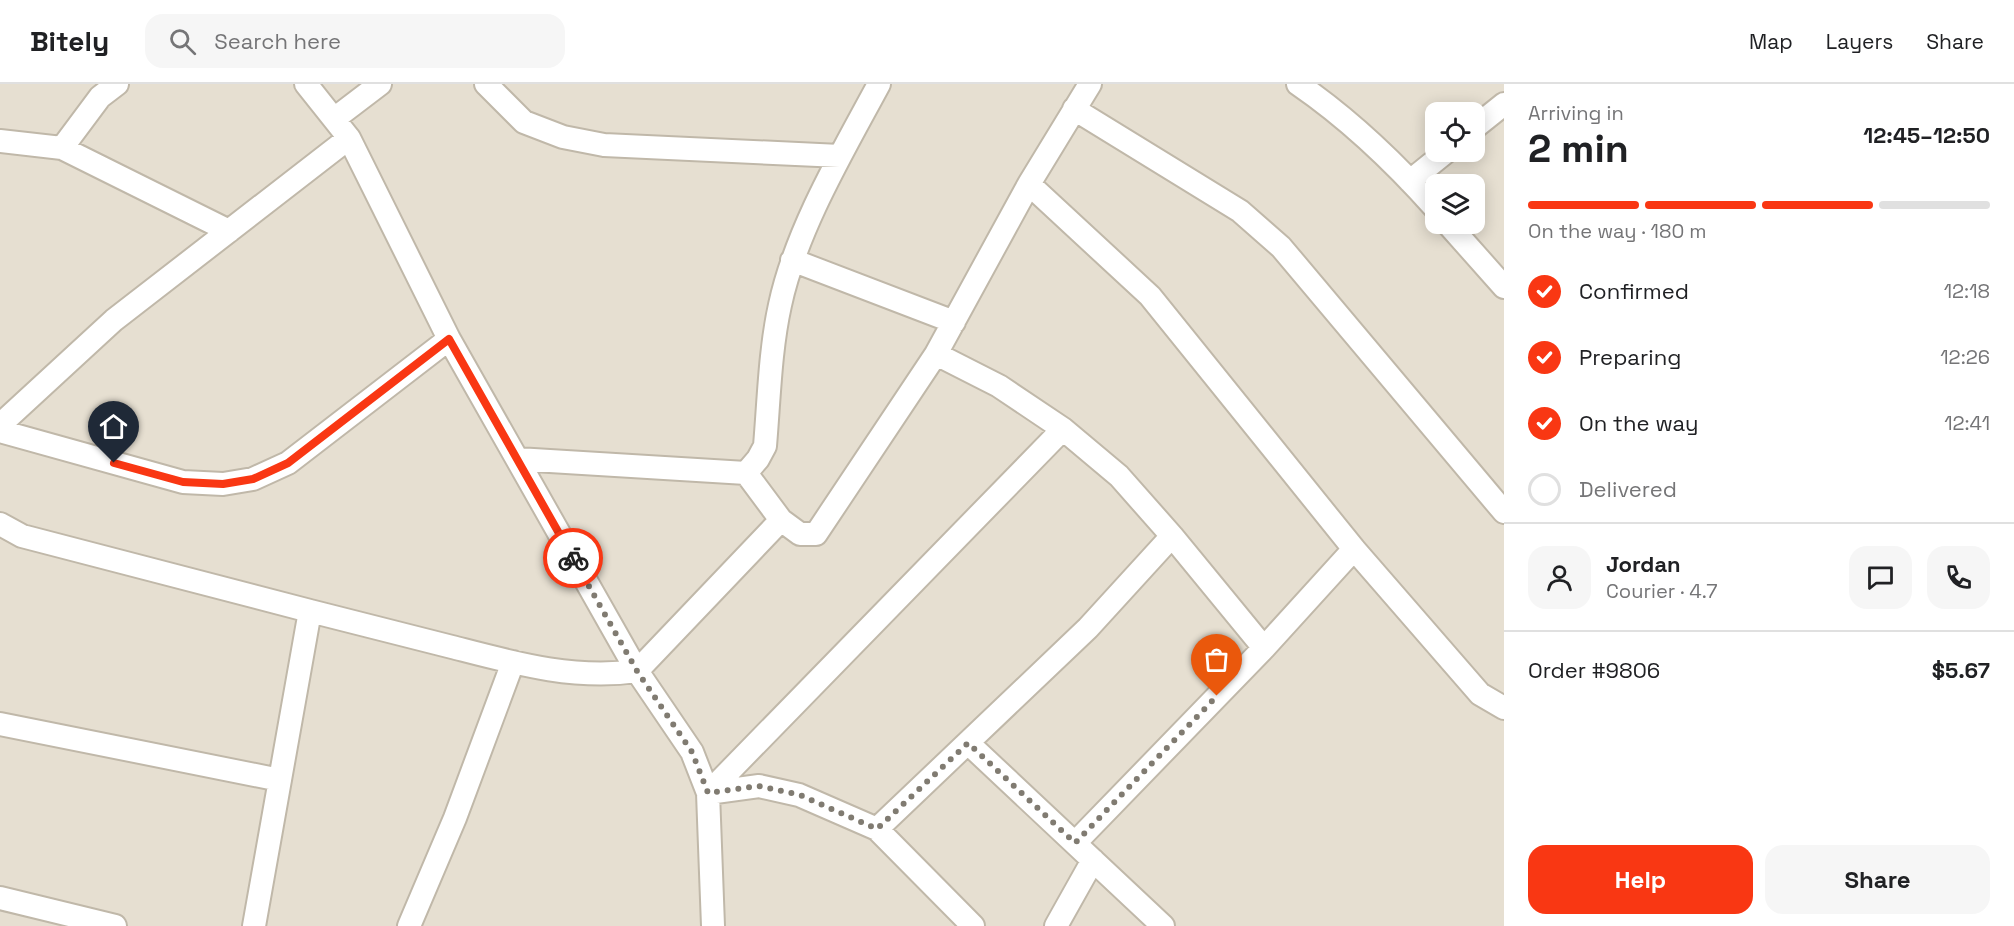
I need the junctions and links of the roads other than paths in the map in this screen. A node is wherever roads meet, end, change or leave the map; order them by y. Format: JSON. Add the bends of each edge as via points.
{"nodes":[{"id":1,"x":117,"y":84,"type":"edge"},
{"id":2,"x":306,"y":84,"type":"edge"},
{"id":3,"x":380,"y":84,"type":"edge"},
{"id":4,"x":486,"y":84,"type":"edge"},
{"id":5,"x":879,"y":84,"type":"edge"},
{"id":6,"x":1090,"y":84,"type":"edge"},
{"id":7,"x":1298,"y":84,"type":"edge"},
{"id":8,"x":1504,"y":104,"type":"edge"},
{"id":9,"x":1074,"y":109,"type":"junction"},
{"id":10,"x":334,"y":119,"type":"junction"},
{"id":11,"x":1485,"y":119,"type":"edge"},
{"id":12,"x":349,"y":138,"type":"junction"},
{"id":13,"x":0,"y":141,"type":"edge"},
{"id":14,"x":62,"y":148,"type":"junction"},
{"id":15,"x":840,"y":156,"type":"junction"},
{"id":16,"x":1434,"y":162,"type":"edge"},
{"id":17,"x":1410,"y":181,"type":"junction"},
{"id":18,"x":1029,"y":184,"type":"junction"},
{"id":19,"x":1425,"y":198,"type":"edge"},
{"id":20,"x":229,"y":231,"type":"junction"},
{"id":21,"x":1457,"y":234,"type":"edge"},
{"id":22,"x":792,"y":260,"type":"junction"},
{"id":23,"x":1504,"y":287,"type":"edge"},
{"id":24,"x":954,"y":322,"type":"junction"},
{"id":25,"x":449,"y":339,"type":"junction"},
{"id":26,"x":936,"y":354,"type":"junction"},
{"id":27,"x":0,"y":425,"type":"edge"},
{"id":28,"x":1063,"y":429,"type":"junction"},
{"id":29,"x":0,"y":431,"type":"edge"},
{"id":30,"x":517,"y":459,"type":"junction"},
{"id":31,"x":746,"y":473,"type":"junction"},
{"id":32,"x":1504,"y":512,"type":"edge"},
{"id":33,"x":781,"y":520,"type":"junction"},
{"id":34,"x":0,"y":524,"type":"edge"},
{"id":35,"x":1172,"y":536,"type":"junction"},
{"id":36,"x":1354,"y":549,"type":"junction"},
{"id":37,"x":310,"y":610,"type":"junction"},
{"id":38,"x":1264,"y":648,"type":"junction"},
{"id":39,"x":513,"y":662,"type":"junction"},
{"id":40,"x":637,"y":671,"type":"junction"},
{"id":41,"x":1504,"y":708,"type":"edge"},
{"id":42,"x":0,"y":724,"type":"edge"},
{"id":43,"x":968,"y":743,"type":"junction"},
{"id":44,"x":280,"y":780,"type":"junction"},
{"id":45,"x":708,"y":793,"type":"junction"},
{"id":46,"x":877,"y":829,"type":"junction"},
{"id":47,"x":1075,"y":843,"type":"junction"},
{"id":48,"x":1093,"y":860,"type":"junction"},
{"id":49,"x":0,"y":898,"type":"edge"},
{"id":50,"x":70,"y":920,"type":"edge"},
{"id":51,"x":116,"y":926,"type":"edge"},
{"id":52,"x":254,"y":926,"type":"edge"},
{"id":53,"x":409,"y":926,"type":"edge"},
{"id":54,"x":713,"y":926,"type":"edge"},
{"id":55,"x":973,"y":926,"type":"edge"},
{"id":56,"x":1056,"y":926,"type":"edge"},
{"id":57,"x":1163,"y":926,"type":"edge"}],
"edges":[{"from":1,"to":14,"type":"street","via":[[100,97]]},
{"from":2,"to":10,"type":"street"},
{"from":3,"to":10,"type":"street"},
{"from":4,"to":15,"type":"street","via":[[524,122],[563,137],[604,145]]},
{"from":5,"to":15,"type":"street"},
{"from":6,"to":9,"type":"street"},
{"from":7,"to":17,"type":"street","via":[[1328,104]]},
{"from":8,"to":11,"type":"street"},
{"from":9,"to":18,"type":"street"},
{"from":9,"to":32,"type":"street","via":[[1240,211],[1281,247]]},
{"from":10,"to":12,"type":"street"},
{"from":12,"to":20,"type":"street"},
{"from":12,"to":25,"type":"street"},
{"from":13,"to":14,"type":"street"},
{"from":14,"to":20,"type":"street"},
{"from":15,"to":22,"type":"street"},
{"from":16,"to":17,"type":"street"},
{"from":17,"to":19,"type":"street"},
{"from":18,"to":24,"type":"street"},
{"from":18,"to":36,"type":"street","via":[[1150,296]]},
{"from":20,"to":27,"type":"street","via":[[114,320]]},
{"from":21,"to":23,"type":"street"},
{"from":22,"to":24,"type":"street"},
{"from":22,"to":31,"type":"street","via":[[779,306],[765,446]]},
{"from":24,"to":26,"type":"street"},
{"from":25,"to":29,"type":"street","via":[[288,463],[253,479],[223,484],[183,482]]},
{"from":25,"to":30,"type":"street"},
{"from":26,"to":28,"type":"street","via":[[999,386]]},
{"from":26,"to":33,"type":"street","via":[[816,534],[800,534]]},
{"from":28,"to":35,"type":"street","via":[[1119,476]]},
{"from":28,"to":45,"type":"street"},
{"from":30,"to":31,"type":"street"},
{"from":30,"to":40,"type":"street"},
{"from":31,"to":33,"type":"street"},
{"from":33,"to":40,"type":"street"},
{"from":34,"to":37,"type":"street","via":[[22,536]]},
{"from":35,"to":38,"type":"street"},
{"from":35,"to":43,"type":"street","via":[[1088,628]]},
{"from":36,"to":38,"type":"street"},
{"from":36,"to":41,"type":"street","via":[[1480,694]]},
{"from":37,"to":39,"type":"street"},
{"from":37,"to":44,"type":"street"},
{"from":38,"to":47,"type":"street"},
{"from":39,"to":40,"type":"street","via":[[570,674]]},
{"from":39,"to":53,"type":"street","via":[[455,818]]},
{"from":40,"to":45,"type":"street","via":[[692,752]]},
{"from":42,"to":44,"type":"street"},
{"from":43,"to":46,"type":"street"},
{"from":43,"to":47,"type":"street"},
{"from":44,"to":52,"type":"street"},
{"from":45,"to":46,"type":"street","via":[[759,786],[800,795]]},
{"from":45,"to":54,"type":"street"},
{"from":46,"to":55,"type":"street"},
{"from":47,"to":48,"type":"street"},
{"from":48,"to":56,"type":"street"},
{"from":48,"to":57,"type":"street"},
{"from":49,"to":50,"type":"street"},
{"from":50,"to":51,"type":"street"}]}
